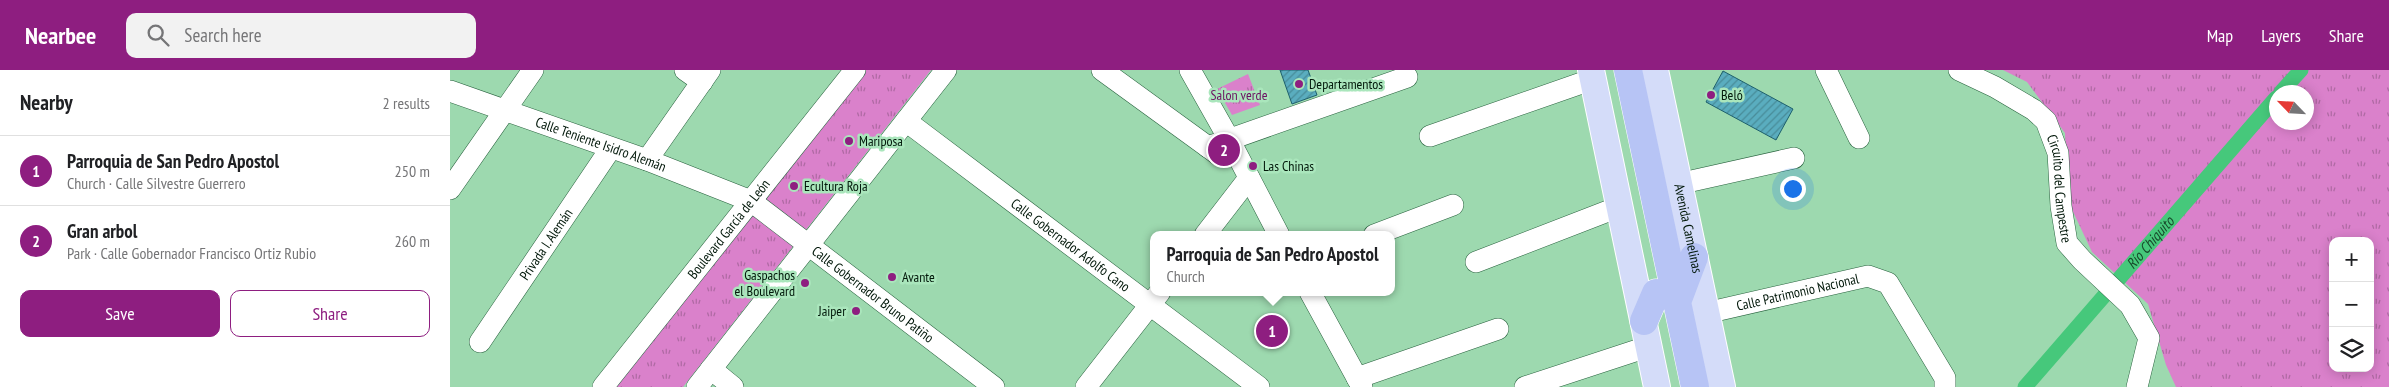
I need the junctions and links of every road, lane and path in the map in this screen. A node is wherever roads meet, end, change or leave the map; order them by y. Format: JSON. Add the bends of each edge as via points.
{"nodes":[{"id":1,"x":533,"y":70,"type":"edge"},
{"id":2,"x":855,"y":70,"type":"edge"},
{"id":3,"x":946,"y":70,"type":"edge"},
{"id":4,"x":1102,"y":70,"type":"edge"},
{"id":5,"x":1190,"y":70,"type":"edge"},
{"id":6,"x":1628,"y":70,"type":"edge"},
{"id":7,"x":1655,"y":70,"type":"edge"},
{"id":8,"x":1826,"y":70,"type":"edge"},
{"id":9,"x":1959,"y":70,"type":"edge"},
{"id":10,"x":1598,"y":73,"type":"edge"},
{"id":11,"x":699,"y":74,"type":"edge"},
{"id":12,"x":1407,"y":77,"type":"dead end"},
{"id":13,"x":450,"y":91,"type":"edge"},
{"id":14,"x":505,"y":111,"type":"junction"},
{"id":15,"x":906,"y":121,"type":"junction"},
{"id":16,"x":1430,"y":136,"type":"dead end"},
{"id":17,"x":1859,"y":138,"type":"dead end"},
{"id":18,"x":1229,"y":139,"type":"junction"},
{"id":19,"x":1208,"y":147,"type":"junction"},
{"id":20,"x":612,"y":148,"type":"junction"},
{"id":21,"x":1794,"y":158,"type":"dead end"},
{"id":22,"x":647,"y":160,"type":"junction"},
{"id":23,"x":1249,"y":178,"type":"junction"},
{"id":24,"x":1678,"y":184,"type":"junction"},
{"id":25,"x":450,"y":189,"type":"edge"},
{"id":26,"x":750,"y":201,"type":"junction"},
{"id":27,"x":1453,"y":205,"type":"dead end"},
{"id":28,"x":1621,"y":206,"type":"junction"},
{"id":29,"x":1207,"y":231,"type":"edge"},
{"id":30,"x":1277,"y":231,"type":"edge"},
{"id":31,"x":1385,"y":231,"type":"edge"},
{"id":32,"x":807,"y":246,"type":"junction"},
{"id":33,"x":1694,"y":257,"type":"junction"},
{"id":34,"x":1476,"y":262,"type":"dead end"},
{"id":35,"x":1150,"y":295,"type":"edge"},
{"id":36,"x":1312,"y":296,"type":"edge"},
{"id":37,"x":1666,"y":298,"type":"junction"},
{"id":38,"x":1155,"y":299,"type":"edge"},
{"id":39,"x":1706,"y":313,"type":"junction"},
{"id":40,"x":1498,"y":330,"type":"dead end"},
{"id":41,"x":1647,"y":334,"type":"junction"},
{"id":42,"x":480,"y":342,"type":"dead end"},
{"id":43,"x":711,"y":369,"type":"junction"},
{"id":44,"x":1360,"y":382,"type":"edge"},
{"id":45,"x":603,"y":387,"type":"edge"},
{"id":46,"x":697,"y":387,"type":"edge"},
{"id":47,"x":733,"y":387,"type":"edge"},
{"id":48,"x":994,"y":387,"type":"edge"},
{"id":49,"x":1086,"y":387,"type":"edge"},
{"id":50,"x":1260,"y":387,"type":"edge"},
{"id":51,"x":1525,"y":387,"type":"edge"},
{"id":52,"x":1657,"y":387,"type":"edge"},
{"id":53,"x":1675,"y":387,"type":"edge"},
{"id":54,"x":1694,"y":387,"type":"edge"},
{"id":55,"x":1722,"y":387,"type":"edge"},
{"id":56,"x":1945,"y":387,"type":"edge"},
{"id":57,"x":2137,"y":387,"type":"edge"}],
"edges":[{"from":1,"to":14,"type":"street"},
{"from":2,"to":26,"type":"street","name":"Boulevard García de León"},
{"from":3,"to":15,"type":"street"},
{"from":4,"to":19,"type":"street"},
{"from":5,"to":18,"type":"street"},
{"from":6,"to":37,"type":"highway","name":"Avenida Camelinas"},
{"from":7,"to":24,"type":"main road","name":"Avenida Camelinas"},
{"from":8,"to":17,"type":"street"},
{"from":9,"to":57,"type":"street","name":"Circuito del Campestre","via":[[2003,91],[2046,121],[2058,153],[2067,243],[2130,305],[2148,338]]},
{"from":10,"to":16,"type":"street"},
{"from":10,"to":28,"type":"main road"},
{"from":10,"to":37,"type":"highway","name":"Avenida Camelinas"},
{"from":11,"to":22,"type":"street"},
{"from":12,"to":18,"type":"street"},
{"from":13,"to":14,"type":"street","name":"Calle Teniente Isidro Alemán"},
{"from":14,"to":20,"type":"street","name":"Calle Teniente Isidro Alemán"},
{"from":14,"to":25,"type":"street"},
{"from":15,"to":32,"type":"street"},
{"from":15,"to":35,"type":"street","name":"Calle Gobernador Adolfo Cano"},
{"from":18,"to":19,"type":"street"},
{"from":18,"to":23,"type":"street"},
{"from":19,"to":23,"type":"street"},
{"from":20,"to":22,"type":"street","name":"Calle Teniente Isidro Alemán"},
{"from":20,"to":42,"type":"street","name":"Privada I. Alemán"},
{"from":21,"to":24,"type":"street"},
{"from":22,"to":26,"type":"street","name":"Calle Teniente Isidro Alemán"},
{"from":23,"to":29,"type":"street"},
{"from":23,"to":30,"type":"street"},
{"from":24,"to":33,"type":"main road","name":"Avenida Camelinas"},
{"from":26,"to":32,"type":"street","name":"Calle Gobernador Bruno Patiño"},
{"from":26,"to":45,"type":"street","name":"Boulevard García de León"},
{"from":27,"to":31,"type":"street"},
{"from":28,"to":34,"type":"street"},
{"from":28,"to":41,"type":"main road"},
{"from":32,"to":43,"type":"street"},
{"from":32,"to":48,"type":"street","name":"Calle Gobernador Bruno Patiño"},
{"from":33,"to":37,"type":"highway"},
{"from":33,"to":39,"type":"main road","name":"Avenida Camelinas"},
{"from":36,"to":44,"type":"street"},
{"from":37,"to":41,"type":"highway"},
{"from":37,"to":53,"type":"highway","name":"Avenida Camelinas"},
{"from":37,"to":54,"type":"highway","name":"Avenida Camelinas"},
{"from":38,"to":49,"type":"street"},
{"from":38,"to":50,"type":"street","name":"Calle Gobernador Adolfo Cano"},
{"from":39,"to":55,"type":"main road","name":"Avenida Camelinas"},
{"from":39,"to":56,"type":"street","name":"Calle Patrimonio Nacional","via":[[1868,276],[1888,283],[1946,378]]},
{"from":40,"to":44,"type":"street"},
{"from":41,"to":51,"type":"street"},
{"from":41,"to":52,"type":"main road"},
{"from":43,"to":46,"type":"street"},
{"from":43,"to":47,"type":"street"}]}
